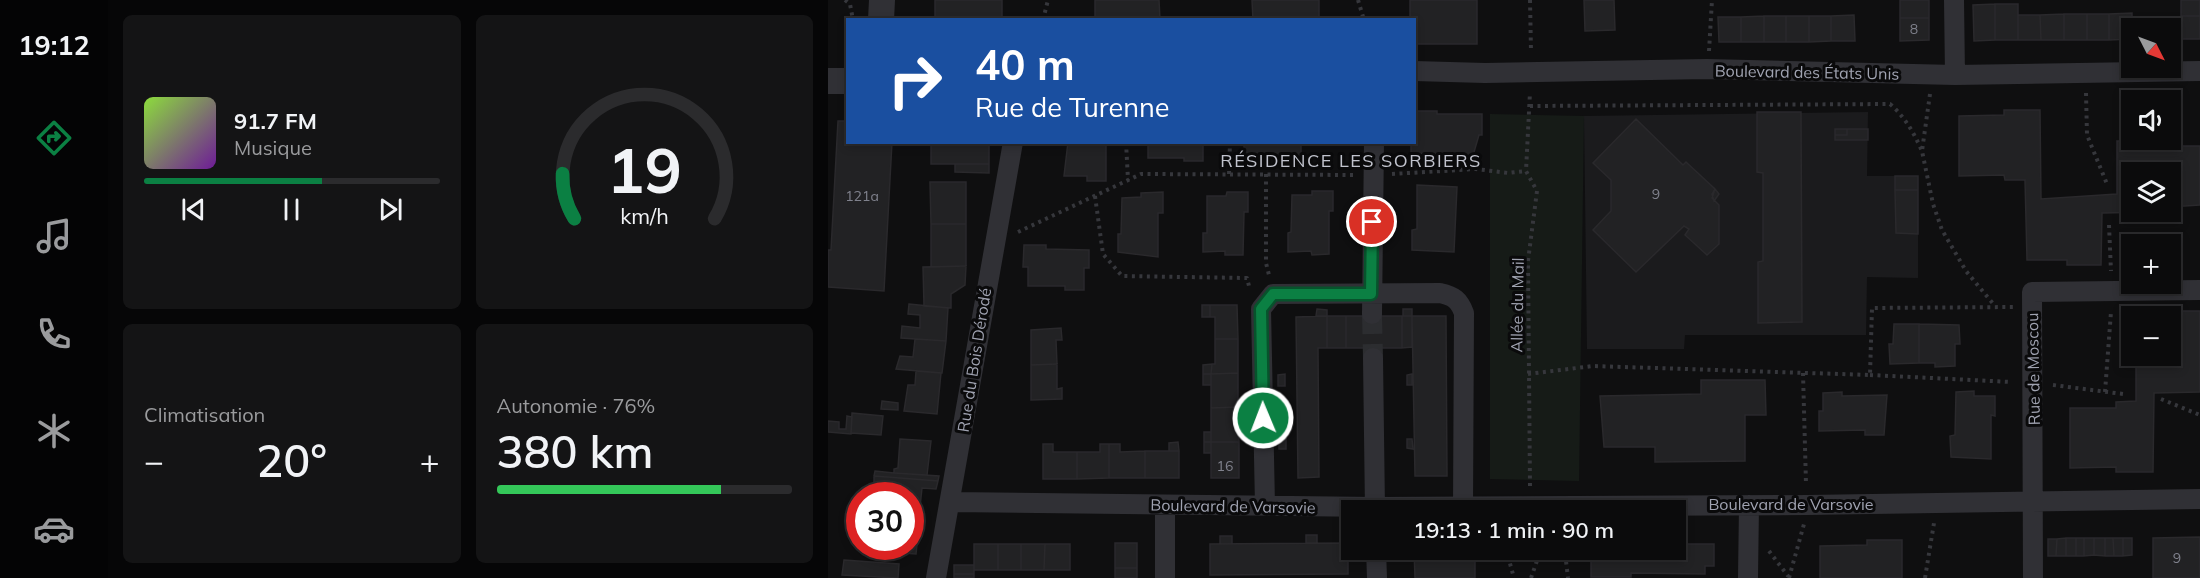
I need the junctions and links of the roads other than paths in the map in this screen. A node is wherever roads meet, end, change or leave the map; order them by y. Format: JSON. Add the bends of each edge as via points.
{"nodes":[{"id":1,"x":882,"y":0,"type":"edge"},
{"id":2,"x":1954,"y":0,"type":"edge"},
{"id":3,"x":881,"y":18,"type":"edge"},
{"id":4,"x":1416,"y":71,"type":"edge"},
{"id":5,"x":2200,"y":71,"type":"edge"},
{"id":6,"x":1955,"y":75,"type":"junction"},
{"id":7,"x":828,"y":81,"type":"edge"},
{"id":8,"x":846,"y":81,"type":"edge"},
{"id":9,"x":1013,"y":144,"type":"edge"},
{"id":10,"x":1374,"y":144,"type":"edge"},
{"id":11,"x":2200,"y":290,"type":"edge"},
{"id":12,"x":1371,"y":294,"type":"junction"},
{"id":13,"x":1372,"y":314,"type":"tunnel mouth"},
{"id":14,"x":1373,"y":358,"type":"tunnel mouth"},
{"id":15,"x":2200,"y":499,"type":"edge"},
{"id":16,"x":1376,"y":500,"type":"edge"},
{"id":17,"x":1463,"y":500,"type":"edge"},
{"id":18,"x":2034,"y":501,"type":"junction"},
{"id":19,"x":951,"y":502,"type":"junction"},
{"id":20,"x":1165,"y":505,"type":"junction"},
{"id":21,"x":1686,"y":505,"type":"edge"},
{"id":22,"x":1749,"y":505,"type":"junction"},
{"id":23,"x":1265,"y":506,"type":"junction"},
{"id":24,"x":1341,"y":508,"type":"edge"},
{"id":25,"x":1376,"y":560,"type":"edge"},
{"id":26,"x":936,"y":578,"type":"edge"},
{"id":27,"x":1165,"y":578,"type":"edge"},
{"id":28,"x":1377,"y":578,"type":"edge"},
{"id":29,"x":1748,"y":578,"type":"edge"},
{"id":30,"x":2033,"y":578,"type":"edge"}],
"edges":[{"from":1,"to":3,"type":"street"},
{"from":2,"to":6,"type":"street"},
{"from":4,"to":6,"type":"street","name":"Boulevard des États Unis","via":[[1707,69]]},
{"from":5,"to":6,"type":"street","name":"Boulevard des États Unis"},
{"from":7,"to":8,"type":"street"},
{"from":9,"to":19,"type":"street","name":"Rue du Bois Dérodé"},
{"from":10,"to":12,"type":"street"},
{"from":11,"to":18,"type":"street","name":"Rue de Moscou","via":[[2032,292]]},
{"from":12,"to":13,"type":"street"},
{"from":12,"to":17,"type":"street","via":[[1440,293],[1460,302],[1464,313]]},
{"from":12,"to":23,"type":"street","via":[[1267,302]]},
{"from":14,"to":16,"type":"street"},
{"from":15,"to":18,"type":"street","name":"Boulevard de Varsovie"},
{"from":18,"to":22,"type":"street","name":"Boulevard de Varsovie"},
{"from":18,"to":30,"type":"street","name":"Rue de Moscou"},
{"from":19,"to":20,"type":"street","name":"Boulevard de Varsovie"},
{"from":19,"to":26,"type":"street","name":"Rue du Bois Dérodé"},
{"from":20,"to":23,"type":"street","name":"Boulevard de Varsovie"},
{"from":20,"to":27,"type":"street"},
{"from":21,"to":22,"type":"street","name":"Boulevard de Varsovie"},
{"from":22,"to":29,"type":"street"},
{"from":23,"to":24,"type":"street","name":"Boulevard de Varsovie"},
{"from":25,"to":28,"type":"street"}]}
